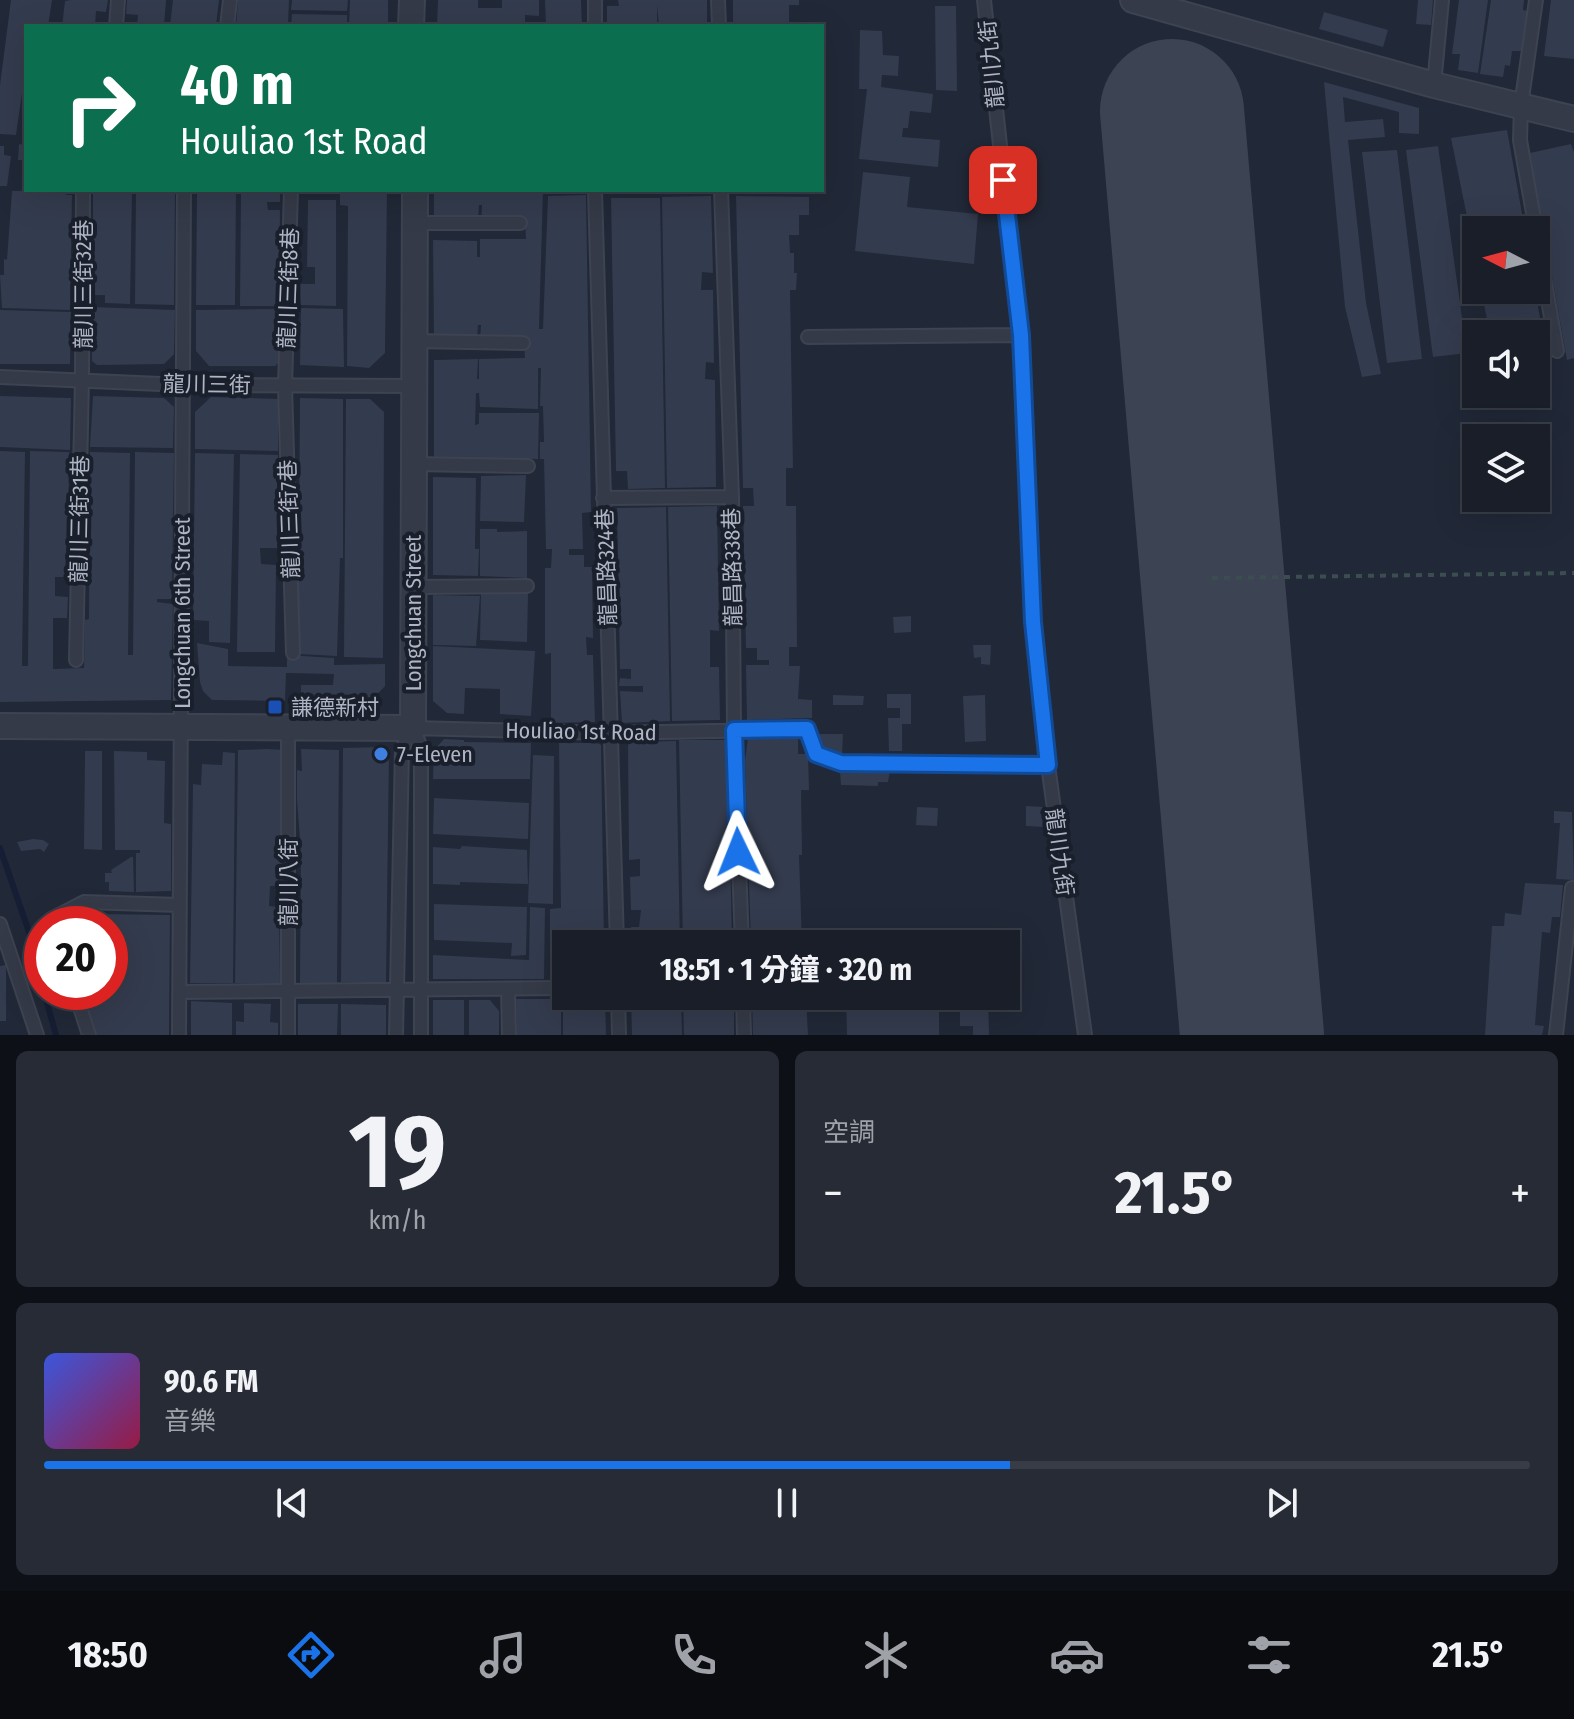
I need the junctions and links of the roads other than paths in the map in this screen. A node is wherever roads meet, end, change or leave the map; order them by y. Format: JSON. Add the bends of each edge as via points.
{"nodes":[{"id":1,"x":118,"y":0,"type":"edge"},
{"id":2,"x":230,"y":0,"type":"edge"},
{"id":3,"x":412,"y":0,"type":"edge"},
{"id":4,"x":595,"y":0,"type":"edge"},
{"id":5,"x":718,"y":0,"type":"edge"},
{"id":6,"x":984,"y":0,"type":"edge"},
{"id":7,"x":1133,"y":0,"type":"edge"},
{"id":8,"x":1442,"y":0,"type":"edge"},
{"id":9,"x":1536,"y":0,"type":"edge"},
{"id":10,"x":116,"y":24,"type":"edge"},
{"id":11,"x":227,"y":24,"type":"edge"},
{"id":12,"x":411,"y":24,"type":"edge"},
{"id":13,"x":595,"y":24,"type":"edge"},
{"id":14,"x":719,"y":24,"type":"edge"},
{"id":15,"x":1434,"y":85,"type":"junction"},
{"id":16,"x":1521,"y":106,"type":"junction"},
{"id":17,"x":1574,"y":119,"type":"edge"},
{"id":18,"x":83,"y":192,"type":"edge"},
{"id":19,"x":184,"y":192,"type":"edge"},
{"id":20,"x":291,"y":192,"type":"edge"},
{"id":21,"x":415,"y":192,"type":"edge"},
{"id":22,"x":595,"y":192,"type":"edge"},
{"id":23,"x":721,"y":192,"type":"edge"},
{"id":24,"x":1533,"y":216,"type":"edge"},
{"id":25,"x":416,"y":223,"type":"junction"},
{"id":26,"x":520,"y":223,"type":"dead end"},
{"id":27,"x":1549,"y":304,"type":"edge"},
{"id":28,"x":1021,"y":335,"type":"junction"},
{"id":29,"x":808,"y":337,"type":"dead end"},
{"id":30,"x":414,"y":341,"type":"junction"},
{"id":31,"x":523,"y":343,"type":"dead end"},
{"id":32,"x":1557,"y":351,"type":"dead end"},
{"id":33,"x":0,"y":377,"type":"edge"},
{"id":34,"x":82,"y":379,"type":"junction"},
{"id":35,"x":183,"y":385,"type":"junction"},
{"id":36,"x":285,"y":386,"type":"junction"},
{"id":37,"x":413,"y":386,"type":"junction"},
{"id":38,"x":413,"y":464,"type":"junction"},
{"id":39,"x":528,"y":466,"type":"dead end"},
{"id":40,"x":732,"y":497,"type":"junction"},
{"id":41,"x":603,"y":498,"type":"junction"},
{"id":42,"x":527,"y":586,"type":"dead end"},
{"id":43,"x":413,"y":587,"type":"junction"},
{"id":44,"x":293,"y":653,"type":"dead end"},
{"id":45,"x":76,"y":660,"type":"dead end"},
{"id":46,"x":0,"y":726,"type":"edge"},
{"id":47,"x":182,"y":726,"type":"junction"},
{"id":48,"x":413,"y":728,"type":"junction"},
{"id":49,"x":288,"y":729,"type":"junction"},
{"id":50,"x":734,"y":730,"type":"junction"},
{"id":51,"x":612,"y":733,"type":"junction"},
{"id":52,"x":1048,"y":765,"type":"junction"},
{"id":53,"x":1572,"y":888,"type":"dead end"},
{"id":54,"x":179,"y":905,"type":"junction"},
{"id":55,"x":76,"y":906,"type":"edge"},
{"id":56,"x":0,"y":924,"type":"edge"},
{"id":57,"x":617,"y":930,"type":"edge"},
{"id":58,"x":741,"y":930,"type":"edge"},
{"id":59,"x":397,"y":988,"type":"junction"},
{"id":60,"x":552,"y":988,"type":"edge"},
{"id":61,"x":420,"y":989,"type":"junction"},
{"id":62,"x":508,"y":989,"type":"junction"},
{"id":63,"x":180,"y":992,"type":"junction"},
{"id":64,"x":288,"y":992,"type":"junction"},
{"id":65,"x":81,"y":1010,"type":"edge"},
{"id":66,"x":618,"y":1010,"type":"edge"},
{"id":67,"x":743,"y":1010,"type":"edge"},
{"id":68,"x":37,"y":1035,"type":"edge"},
{"id":69,"x":89,"y":1035,"type":"edge"},
{"id":70,"x":179,"y":1035,"type":"edge"},
{"id":71,"x":288,"y":1035,"type":"edge"},
{"id":72,"x":396,"y":1035,"type":"edge"},
{"id":73,"x":421,"y":1035,"type":"edge"},
{"id":74,"x":509,"y":1035,"type":"edge"},
{"id":75,"x":619,"y":1035,"type":"edge"},
{"id":76,"x":744,"y":1035,"type":"edge"},
{"id":77,"x":1085,"y":1035,"type":"edge"},
{"id":78,"x":1556,"y":1035,"type":"edge"}],
"edges":[{"from":1,"to":10,"type":"lane"},
{"from":2,"to":11,"type":"lane"},
{"from":3,"to":12,"type":"street"},
{"from":4,"to":13,"type":"lane"},
{"from":5,"to":14,"type":"lane"},
{"from":6,"to":28,"type":"lane","name":"龍川九街"},
{"from":7,"to":15,"type":"street"},
{"from":8,"to":15,"type":"lane"},
{"from":9,"to":16,"type":"lane"},
{"from":15,"to":16,"type":"street"},
{"from":16,"to":17,"type":"street"},
{"from":16,"to":24,"type":"lane","via":[[1520,140]]},
{"from":18,"to":34,"type":"lane","name":"龍川三街32巷"},
{"from":19,"to":35,"type":"lane","name":"Longchuan 6th Street"},
{"from":20,"to":36,"type":"lane","name":"龍川三街8巷"},
{"from":21,"to":25,"type":"street","name":"Longchuan Street"},
{"from":22,"to":41,"type":"lane","name":"龍昌路324巷"},
{"from":23,"to":40,"type":"lane","name":"龍昌路338巷"},
{"from":25,"to":26,"type":"lane"},
{"from":25,"to":30,"type":"street","name":"Longchuan Street"},
{"from":27,"to":32,"type":"lane"},
{"from":28,"to":29,"type":"lane"},
{"from":28,"to":52,"type":"lane","name":"龍川九街","via":[[1033,622]]},
{"from":30,"to":31,"type":"lane"},
{"from":30,"to":37,"type":"street","name":"Longchuan Street"},
{"from":33,"to":34,"type":"lane","name":"龍川三街"},
{"from":34,"to":35,"type":"lane","name":"龍川三街"},
{"from":34,"to":45,"type":"lane","name":"龍川三街31巷"},
{"from":35,"to":36,"type":"lane","name":"龍川三街"},
{"from":35,"to":47,"type":"lane","name":"Longchuan 6th Street"},
{"from":36,"to":37,"type":"lane","name":"龍川三街"},
{"from":36,"to":44,"type":"lane","name":"龍川三街7巷"},
{"from":37,"to":38,"type":"street","name":"Longchuan Street"},
{"from":38,"to":39,"type":"lane"},
{"from":38,"to":43,"type":"street","name":"Longchuan Street"},
{"from":40,"to":41,"type":"lane"},
{"from":40,"to":50,"type":"lane","name":"龍昌路338巷"},
{"from":41,"to":51,"type":"lane","name":"龍昌路324巷"},
{"from":42,"to":43,"type":"lane"},
{"from":43,"to":48,"type":"street","name":"Longchuan Street"},
{"from":46,"to":47,"type":"street","name":"Houliao 1st Road"},
{"from":47,"to":49,"type":"street","name":"Houliao 1st Road"},
{"from":47,"to":54,"type":"lane","name":"Longchuan 6th Street"},
{"from":48,"to":49,"type":"street","name":"Houliao 1st Road"},
{"from":48,"to":51,"type":"lane","name":"Houliao 1st Road"},
{"from":48,"to":59,"type":"lane","via":[[402,749]]},
{"from":48,"to":61,"type":"lane","name":"Longchuan Street","via":[[421,748]]},
{"from":49,"to":64,"type":"lane","name":"龍川八街"},
{"from":50,"to":51,"type":"lane","name":"Houliao 1st Road"},
{"from":50,"to":52,"type":"lane","name":"Houliao 1st Road","via":[[807,729],[816,754],[841,763]]},
{"from":50,"to":58,"type":"lane","name":"龍昌路338巷"},
{"from":51,"to":57,"type":"lane","name":"龍昌路324巷"},
{"from":52,"to":77,"type":"lane","name":"龍川九街"},
{"from":53,"to":78,"type":"lane"},
{"from":54,"to":55,"type":"lane"},
{"from":54,"to":63,"type":"lane","name":"Longchuan 6th Street"},
{"from":56,"to":68,"type":"lane"},
{"from":59,"to":61,"type":"lane"},
{"from":59,"to":64,"type":"lane"},
{"from":59,"to":72,"type":"lane"},
{"from":60,"to":62,"type":"lane"},
{"from":61,"to":62,"type":"lane"},
{"from":61,"to":73,"type":"lane","name":"Longchuan Street"},
{"from":62,"to":74,"type":"lane"},
{"from":63,"to":64,"type":"lane"},
{"from":63,"to":70,"type":"lane","name":"Longchuan 6th Street"},
{"from":64,"to":71,"type":"lane","name":"龍川八街"},
{"from":65,"to":69,"type":"lane"},
{"from":66,"to":75,"type":"lane"},
{"from":67,"to":76,"type":"lane"}]}
